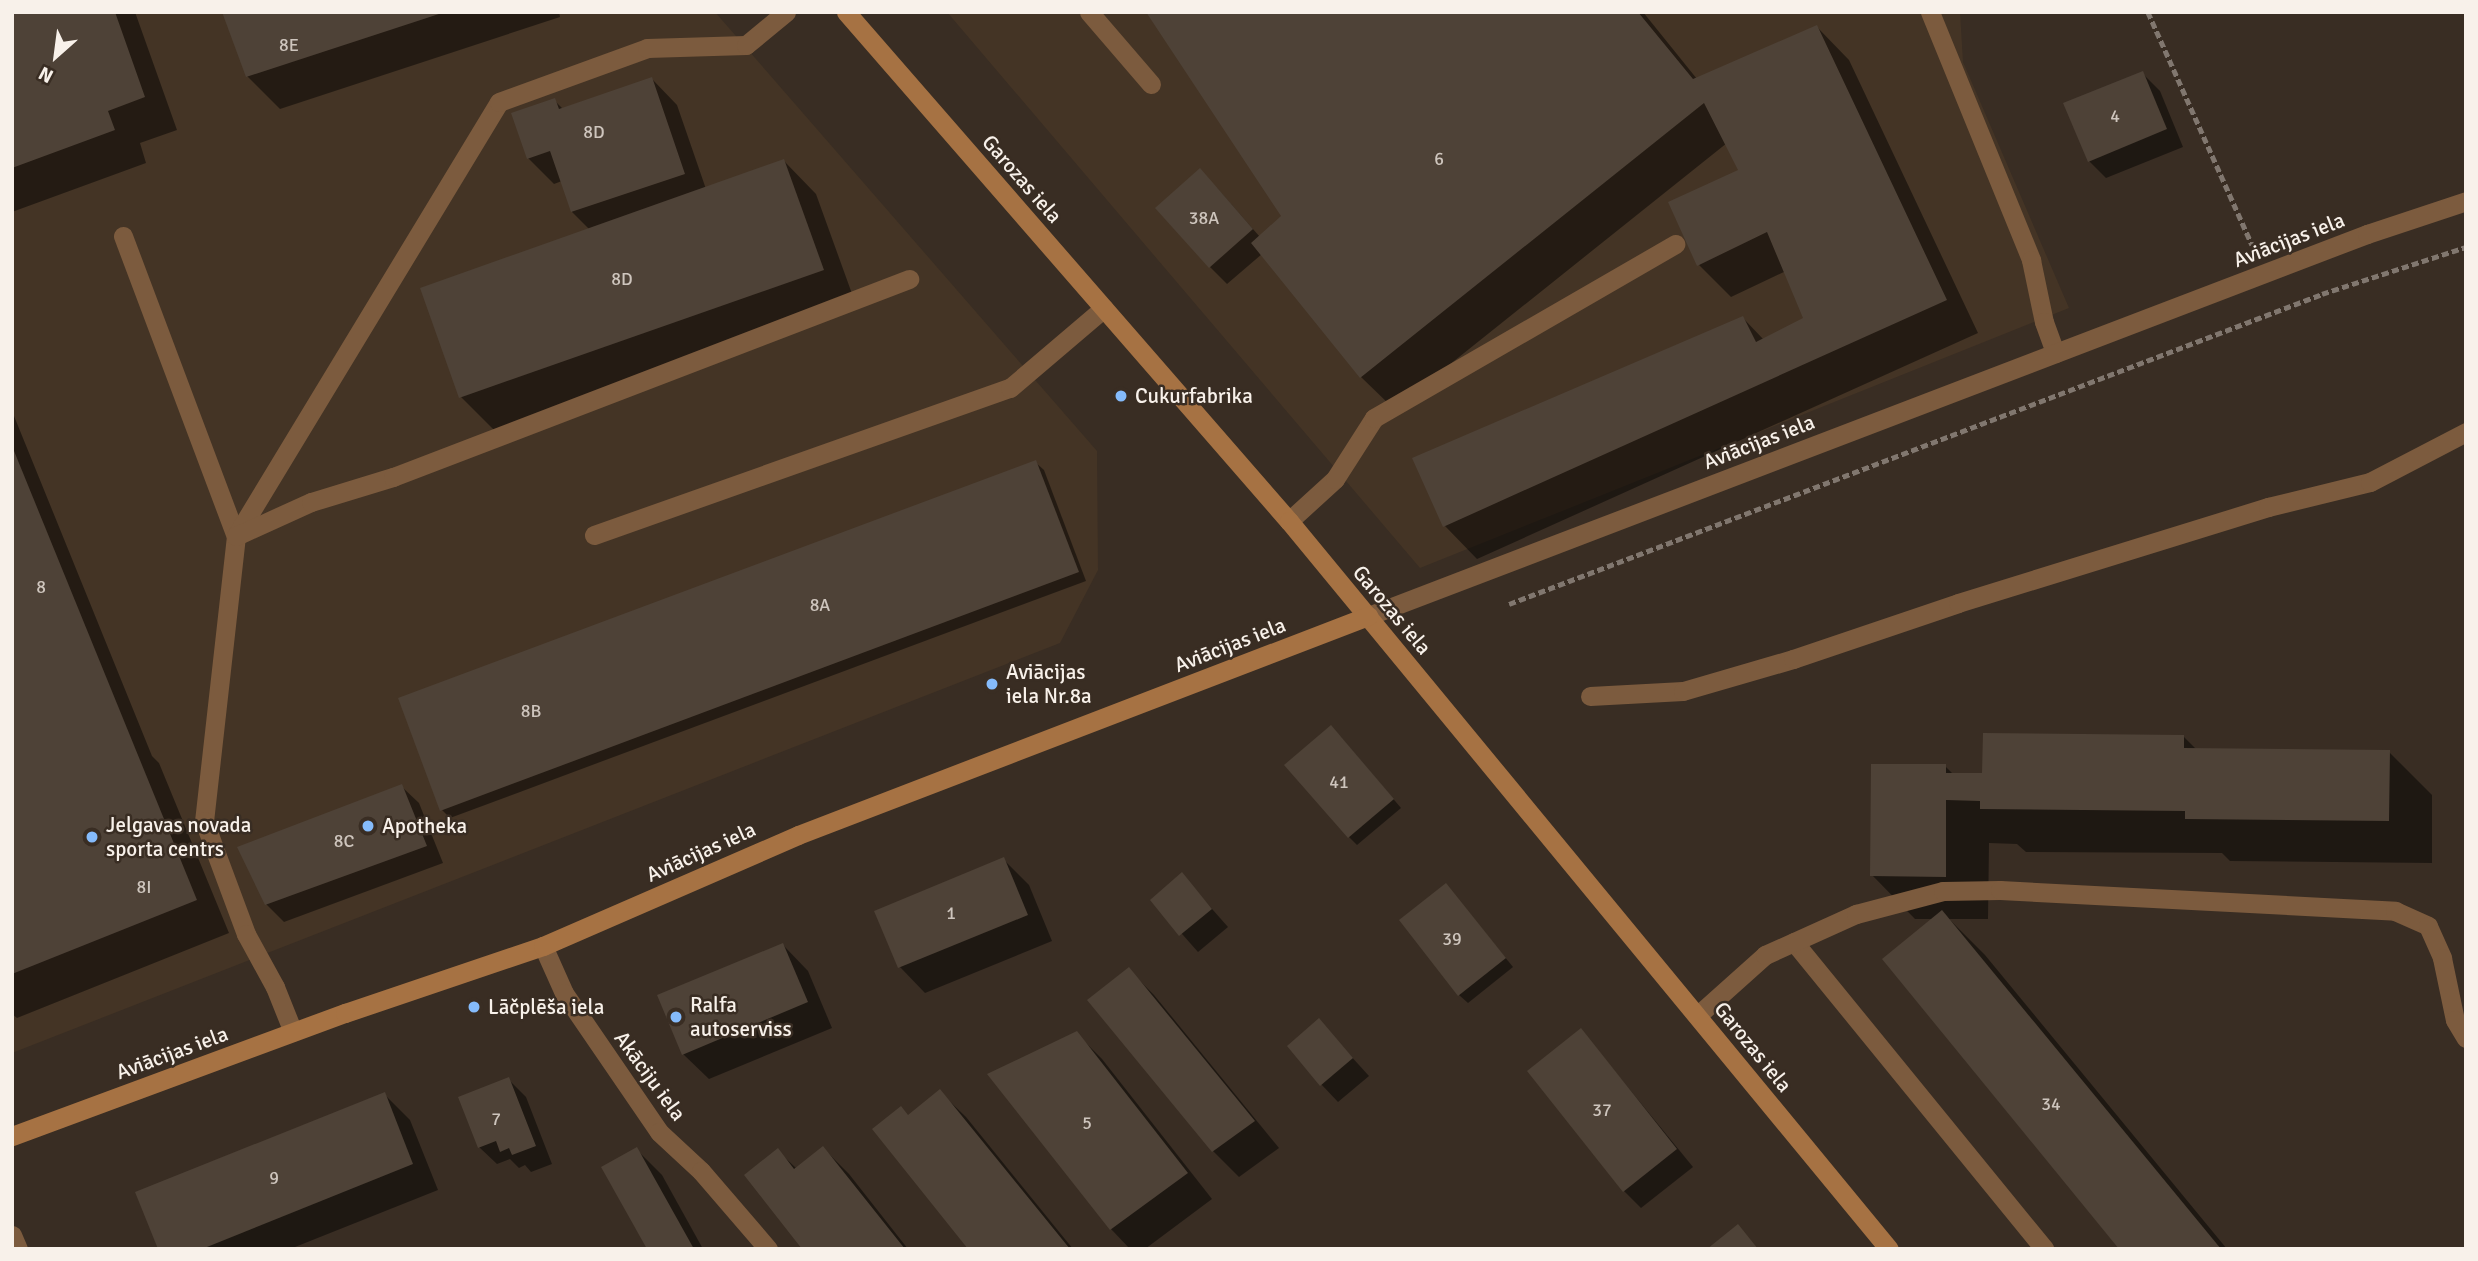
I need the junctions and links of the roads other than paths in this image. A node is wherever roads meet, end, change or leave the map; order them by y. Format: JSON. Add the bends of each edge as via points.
{"nodes":[{"id":1,"x":786,"y":12,"type":"edge"},
{"id":2,"x":846,"y":12,"type":"edge"},
{"id":3,"x":1089,"y":12,"type":"edge"},
{"id":4,"x":1930,"y":12,"type":"edge"},
{"id":5,"x":1152,"y":84,"type":"dead end"},
{"id":6,"x":2466,"y":201,"type":"edge"},
{"id":7,"x":123,"y":236,"type":"dead end"},
{"id":8,"x":1675,"y":244,"type":"dead end"},
{"id":9,"x":909,"y":279,"type":"dead end"},
{"id":10,"x":1104,"y":308,"type":"junction"},
{"id":11,"x":2055,"y":353,"type":"junction"},
{"id":12,"x":2466,"y":432,"type":"edge"},
{"id":13,"x":1289,"y":521,"type":"junction"},
{"id":14,"x":594,"y":535,"type":"dead end"},
{"id":15,"x":236,"y":536,"type":"junction"},
{"id":16,"x":1368,"y":616,"type":"junction"},
{"id":17,"x":1590,"y":696,"type":"dead end"},
{"id":18,"x":1794,"y":942,"type":"junction"},
{"id":19,"x":543,"y":946,"type":"junction"},
{"id":20,"x":1698,"y":1015,"type":"junction"},
{"id":21,"x":293,"y":1032,"type":"junction"},
{"id":22,"x":2466,"y":1038,"type":"edge"},
{"id":23,"x":12,"y":1136,"type":"edge"},
{"id":24,"x":12,"y":1235,"type":"edge"},
{"id":25,"x":18,"y":1249,"type":"edge"},
{"id":26,"x":768,"y":1249,"type":"edge"},
{"id":27,"x":1889,"y":1249,"type":"edge"},
{"id":28,"x":2044,"y":1249,"type":"edge"}],
"edges":[{"from":1,"to":15,"type":"street","via":[[746,45],[648,48],[499,102]]},
{"from":2,"to":10,"type":"main road","name":"Garozas iela"},
{"from":3,"to":5,"type":"street"},
{"from":4,"to":11,"type":"street","via":[[2031,260]]},
{"from":6,"to":11,"type":"street","name":"Aviācijas iela"},
{"from":7,"to":15,"type":"street"},
{"from":8,"to":13,"type":"street","via":[[1374,418],[1335,479]]},
{"from":9,"to":15,"type":"street","via":[[393,477],[311,502]]},
{"from":10,"to":13,"type":"main road","name":"Garozas iela"},
{"from":10,"to":14,"type":"street","via":[[1010,388]]},
{"from":11,"to":16,"type":"street","name":"Aviācijas iela"},
{"from":12,"to":17,"type":"street","via":[[2370,482],[2268,507],[1793,659],[1683,691]]},
{"from":13,"to":16,"type":"main road","name":"Garozas iela"},
{"from":15,"to":21,"type":"street","via":[[204,821],[246,934],[275,986]]},
{"from":16,"to":19,"type":"main road","name":"Aviācijas iela","via":[[798,835]]},
{"from":16,"to":20,"type":"main road","name":"Garozas iela"},
{"from":18,"to":20,"type":"street","via":[[1765,955]]},
{"from":18,"to":22,"type":"street","via":[[1856,914],[1943,891],[2000,890],[2395,911],[2428,926],[2442,958],[2455,1020]]},
{"from":18,"to":28,"type":"street"},
{"from":19,"to":21,"type":"main road","name":"Aviācijas iela"},
{"from":19,"to":26,"type":"street","name":"Akāciju iela","via":[[564,993],[659,1132],[701,1171]]},
{"from":20,"to":27,"type":"main road","name":"Garozas iela"},
{"from":21,"to":23,"type":"main road","name":"Aviācijas iela"},
{"from":24,"to":25,"type":"street"}]}
